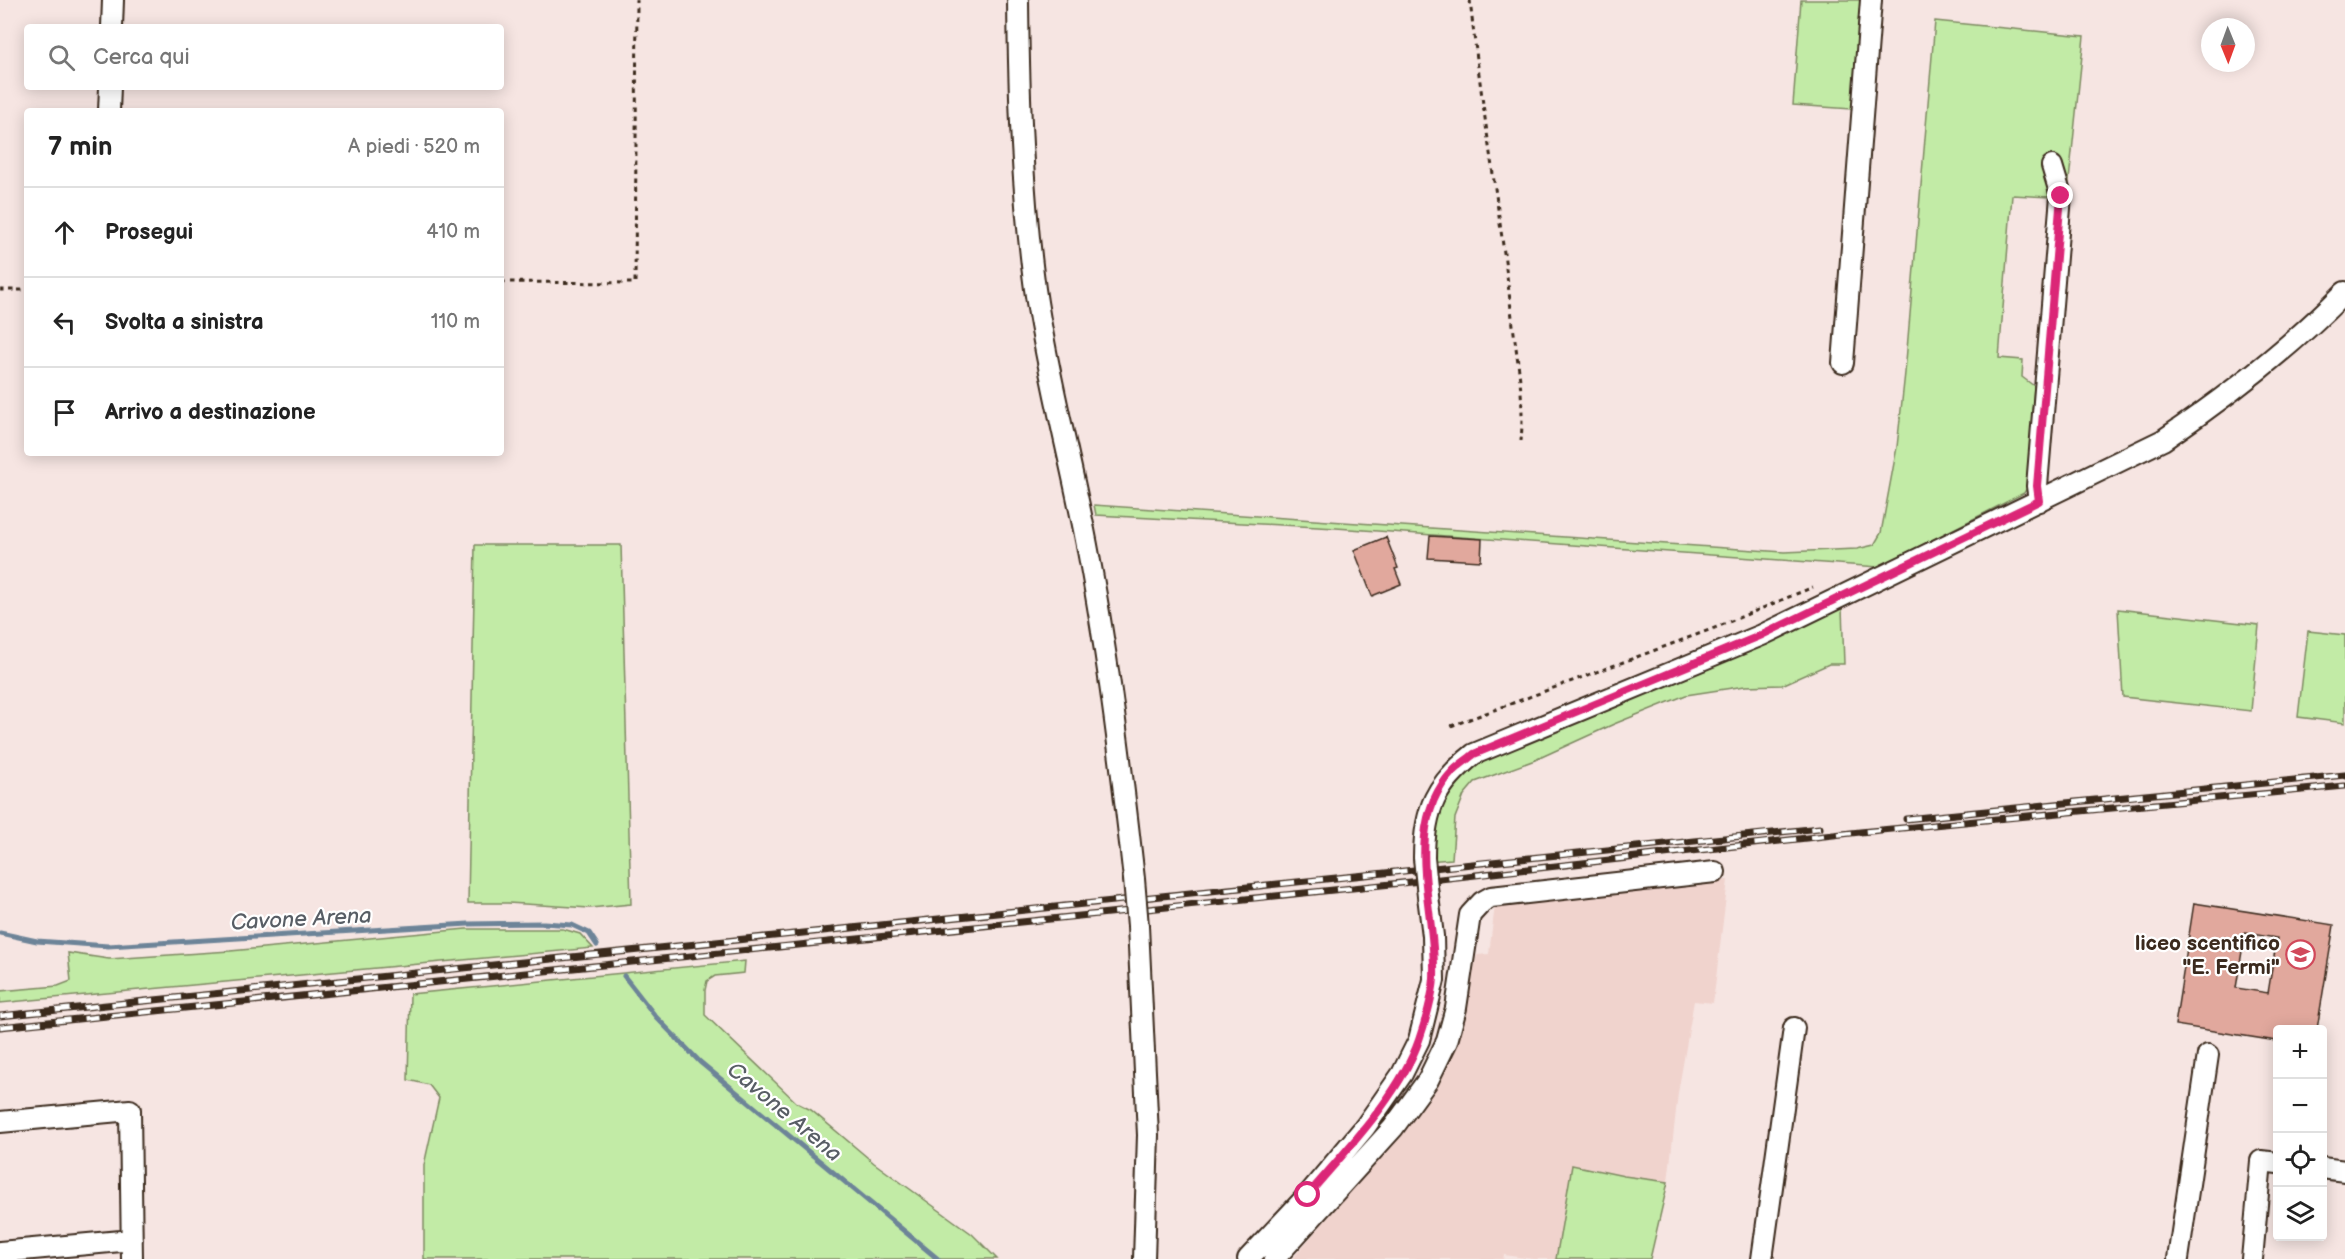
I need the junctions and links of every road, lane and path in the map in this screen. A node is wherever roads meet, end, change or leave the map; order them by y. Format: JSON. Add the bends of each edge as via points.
{"nodes":[{"id":1,"x":113,"y":0,"type":"edge"},
{"id":2,"x":637,"y":0,"type":"edge"},
{"id":3,"x":1018,"y":0,"type":"edge"},
{"id":4,"x":1470,"y":0,"type":"edge"},
{"id":5,"x":1871,"y":0,"type":"edge"},
{"id":6,"x":112,"y":24,"type":"edge"},
{"id":7,"x":110,"y":90,"type":"edge"},
{"id":8,"x":109,"y":108,"type":"edge"},
{"id":9,"x":2052,"y":166,"type":"dead end"},
{"id":10,"x":504,"y":282,"type":"edge"},
{"id":11,"x":0,"y":290,"type":"edge"},
{"id":12,"x":24,"y":290,"type":"edge"},
{"id":13,"x":2345,"y":292,"type":"edge"},
{"id":14,"x":1843,"y":363,"type":"dead end"},
{"id":15,"x":1521,"y":441,"type":"dead end"},
{"id":16,"x":2039,"y":501,"type":"junction"},
{"id":17,"x":1818,"y":585,"type":"dead end"},
{"id":18,"x":1451,"y":726,"type":"dead end"},
{"id":19,"x":1715,"y":872,"type":"dead end"},
{"id":20,"x":1794,"y":1028,"type":"dead end"},
{"id":21,"x":2208,"y":1055,"type":"dead end"},
{"id":22,"x":0,"y":1122,"type":"edge"},
{"id":23,"x":2273,"y":1162,"type":"edge"},
{"id":24,"x":2327,"y":1169,"type":"edge"},
{"id":25,"x":2345,"y":1171,"type":"edge"},
{"id":26,"x":132,"y":1250,"type":"edge"},
{"id":27,"x":0,"y":1252,"type":"edge"},
{"id":28,"x":1144,"y":1259,"type":"edge"},
{"id":29,"x":1248,"y":1259,"type":"edge"},
{"id":30,"x":1274,"y":1259,"type":"edge"},
{"id":31,"x":1762,"y":1259,"type":"edge"},
{"id":32,"x":2178,"y":1259,"type":"edge"},
{"id":33,"x":2252,"y":1259,"type":"edge"}],
"edges":[{"from":1,"to":6,"type":"street"},
{"from":2,"to":10,"type":"path","via":[[635,283]]},
{"from":3,"to":28,"type":"street","bridge":true,"via":[[1020,125],[1034,280],[1102,624],[1134,879],[1148,1135]]},
{"from":4,"to":15,"type":"path","via":[[1521,381]]},
{"from":5,"to":14,"type":"street"},
{"from":7,"to":8,"type":"street"},
{"from":9,"to":16,"type":"street","via":[[2061,196],[2037,486]]},
{"from":11,"to":12,"type":"path"},
{"from":13,"to":16,"type":"street","via":[[2272,360],[2202,414],[2163,440]]},
{"from":16,"to":29,"type":"street","bridge":true,"via":[[1762,635],[1474,754],[1454,770],[1434,800],[1428,819],[1424,858],[1434,980],[1419,1040],[1402,1074],[1365,1127]]},
{"from":17,"to":18,"type":"path","via":[[1712,629]]},
{"from":19,"to":30,"type":"street","via":[[1491,897],[1482,902],[1470,915],[1456,1008],[1447,1041],[1428,1080],[1393,1128]]},
{"from":20,"to":31,"type":"street"},
{"from":21,"to":32,"type":"street"},
{"from":22,"to":26,"type":"street","via":[[130,1110]]},
{"from":23,"to":33,"type":"street","via":[[2261,1161]]},
{"from":24,"to":25,"type":"street"},
{"from":26,"to":27,"type":"street"}]}
